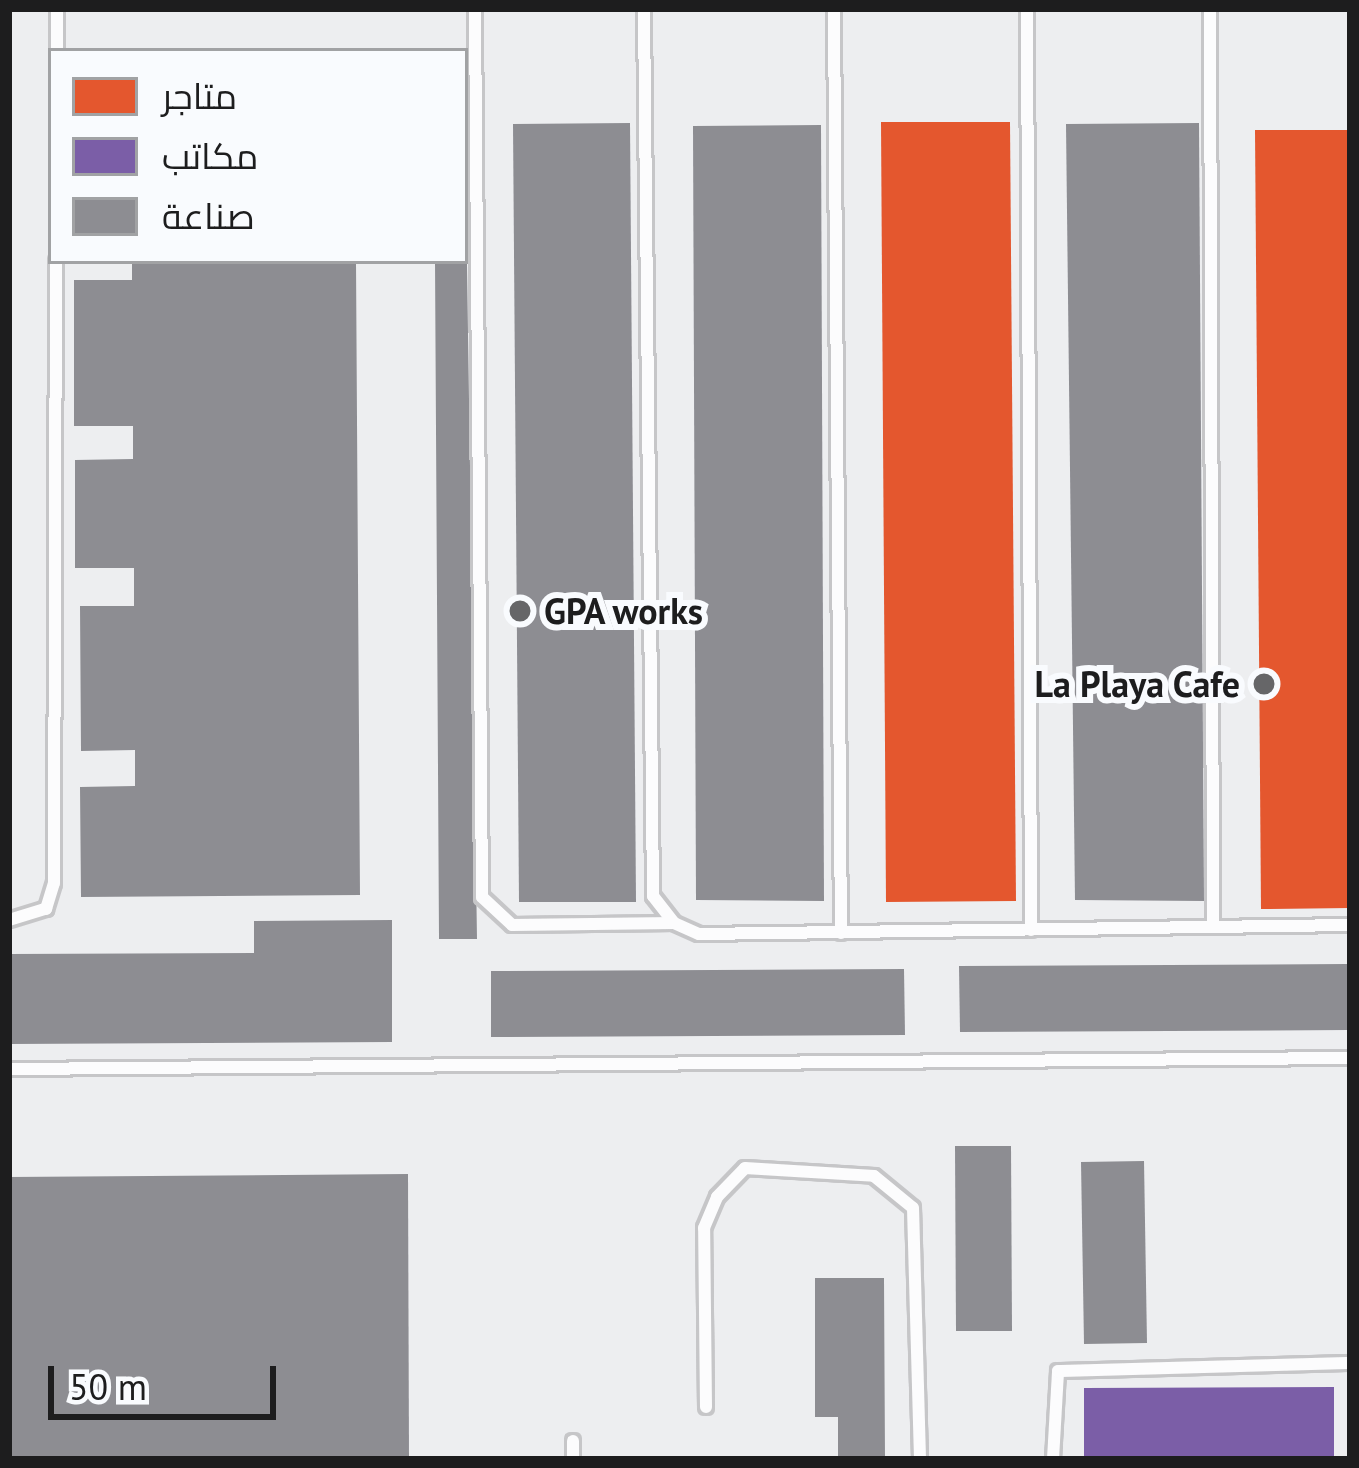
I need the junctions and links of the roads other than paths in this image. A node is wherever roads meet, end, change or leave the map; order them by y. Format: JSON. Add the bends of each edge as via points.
{"nodes":[{"id":1,"x":57,"y":9,"type":"edge"},
{"id":2,"x":475,"y":9,"type":"edge"},
{"id":3,"x":644,"y":9,"type":"edge"},
{"id":4,"x":834,"y":9,"type":"edge"},
{"id":5,"x":1028,"y":9,"type":"edge"},
{"id":6,"x":1210,"y":9,"type":"edge"},
{"id":7,"x":57,"y":48,"type":"edge"},
{"id":8,"x":56,"y":264,"type":"edge"},
{"id":9,"x":9,"y":920,"type":"edge"},
{"id":10,"x":674,"y":923,"type":"junction"},
{"id":11,"x":1350,"y":926,"type":"edge"},
{"id":12,"x":1213,"y":927,"type":"junction"},
{"id":13,"x":1031,"y":930,"type":"junction"},
{"id":14,"x":841,"y":933,"type":"junction"},
{"id":15,"x":1350,"y":1058,"type":"edge"},
{"id":16,"x":9,"y":1069,"type":"edge"},
{"id":17,"x":1350,"y":1363,"type":"edge"},
{"id":18,"x":706,"y":1407,"type":"dead end"},
{"id":19,"x":573,"y":1441,"type":"dead end"},
{"id":20,"x":574,"y":1459,"type":"edge"},
{"id":21,"x":920,"y":1459,"type":"edge"},
{"id":22,"x":1053,"y":1459,"type":"edge"}],
"edges":[{"from":1,"to":7,"type":"lane"},
{"from":2,"to":10,"type":"lane","via":[[482,896],[512,925]]},
{"from":3,"to":10,"type":"lane","via":[[653,896]]},
{"from":4,"to":14,"type":"lane"},
{"from":5,"to":13,"type":"lane"},
{"from":6,"to":12,"type":"lane"},
{"from":8,"to":9,"type":"lane","via":[[54,883],[46,909]]},
{"from":10,"to":14,"type":"lane","via":[[699,934]]},
{"from":11,"to":12,"type":"lane"},
{"from":12,"to":13,"type":"lane"},
{"from":13,"to":14,"type":"lane"},
{"from":15,"to":16,"type":"lane"},
{"from":17,"to":22,"type":"lane","via":[[1058,1371]]},
{"from":18,"to":21,"type":"lane","via":[[704,1228],[716,1196],[745,1168],[874,1176],[914,1208]]},
{"from":19,"to":20,"type":"lane"}]}
